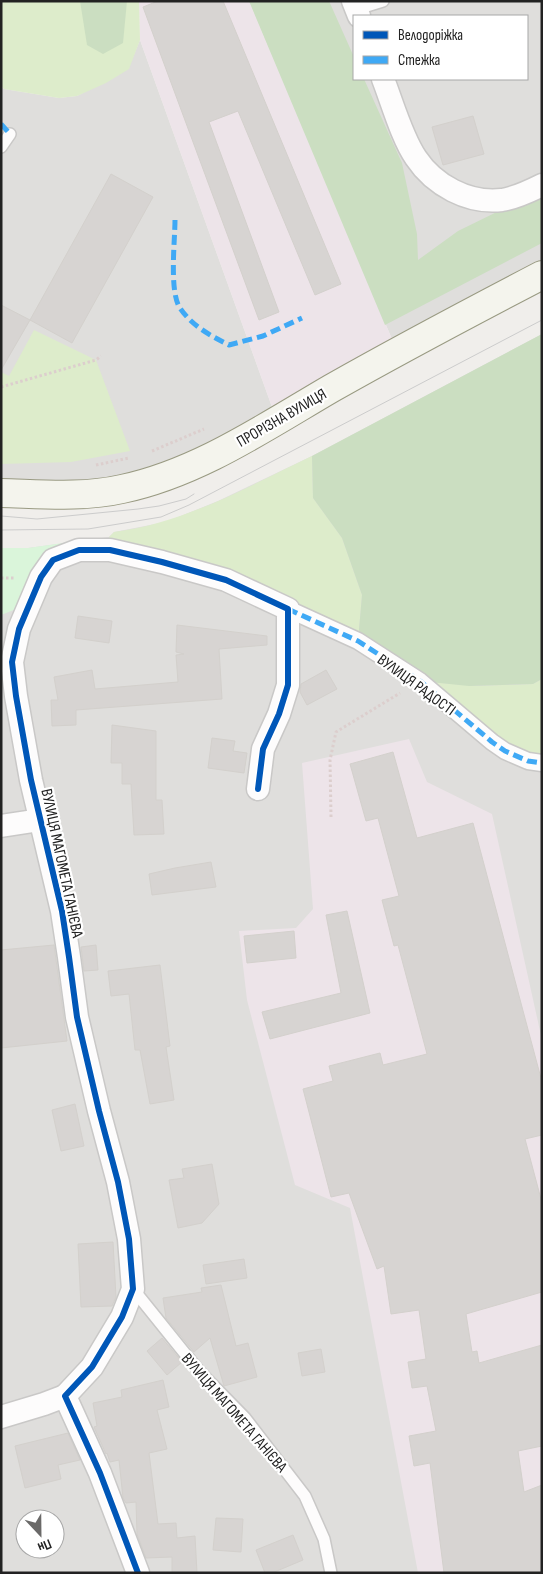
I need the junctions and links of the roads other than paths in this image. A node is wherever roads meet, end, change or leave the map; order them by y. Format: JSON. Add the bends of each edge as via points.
{"nodes":[{"id":1,"x":383,"y":1,"type":"edge"},
{"id":2,"x":356,"y":9,"type":"edge"},
{"id":3,"x":384,"y":80,"type":"edge"},
{"id":4,"x":10,"y":134,"type":"dead end"},
{"id":5,"x":1,"y":147,"type":"edge"},
{"id":6,"x":542,"y":185,"type":"edge"},
{"id":7,"x":542,"y":276,"type":"edge"},
{"id":8,"x":1,"y":492,"type":"edge"},
{"id":9,"x":288,"y":609,"type":"junction"},
{"id":10,"x":542,"y":763,"type":"edge"},
{"id":11,"x":258,"y":789,"type":"dead end"},
{"id":12,"x":40,"y":820,"type":"junction"},
{"id":13,"x":1,"y":826,"type":"edge"},
{"id":14,"x":133,"y":1289,"type":"junction"},
{"id":15,"x":65,"y":1396,"type":"junction"},
{"id":16,"x":1,"y":1417,"type":"edge"},
{"id":17,"x":138,"y":1573,"type":"edge"},
{"id":18,"x":331,"y":1573,"type":"edge"}],
"edges":[{"from":1,"to":2,"type":"lane"},
{"from":3,"to":6,"type":"street","via":[[415,157],[444,186],[462,195],[502,200]]},
{"from":4,"to":5,"type":"lane"},
{"from":7,"to":8,"type":"main road","name":"ПРОРІЗНА ВУЛИЦЯ","via":[[397,351],[277,421],[184,470],[121,490],[80,494]]},
{"from":9,"to":10,"type":"street","name":"ВУЛИЦЯ РАДОСТІ","via":[[358,641],[420,681],[498,747],[528,761]]},
{"from":9,"to":11,"type":"street","via":[[288,685],[263,749]]},
{"from":9,"to":12,"type":"street","name":"ВУЛИЦЯ МАГОМЕТА ГАНІЄВА","via":[[226,580],[133,555],[98,549],[79,550],[53,560],[40,577],[19,629],[12,662]]},
{"from":12,"to":13,"type":"street"},
{"from":12,"to":14,"type":"street","name":"ВУЛИЦЯ МАГОМЕТА ГАНІЄВА","via":[[62,911],[77,1016],[118,1182]]},
{"from":14,"to":15,"type":"street","name":"ВУЛИЦЯ МАГОМЕТА ГАНІЄВА","via":[[122,1317],[92,1367]]},
{"from":14,"to":18,"type":"lane","name":"ВУЛИЦЯ МАГОМЕТА ГАНІЄВА","via":[[199,1371],[245,1418],[304,1496],[324,1539]]},
{"from":15,"to":16,"type":"street"},
{"from":15,"to":17,"type":"street","via":[[100,1473]]}]}
